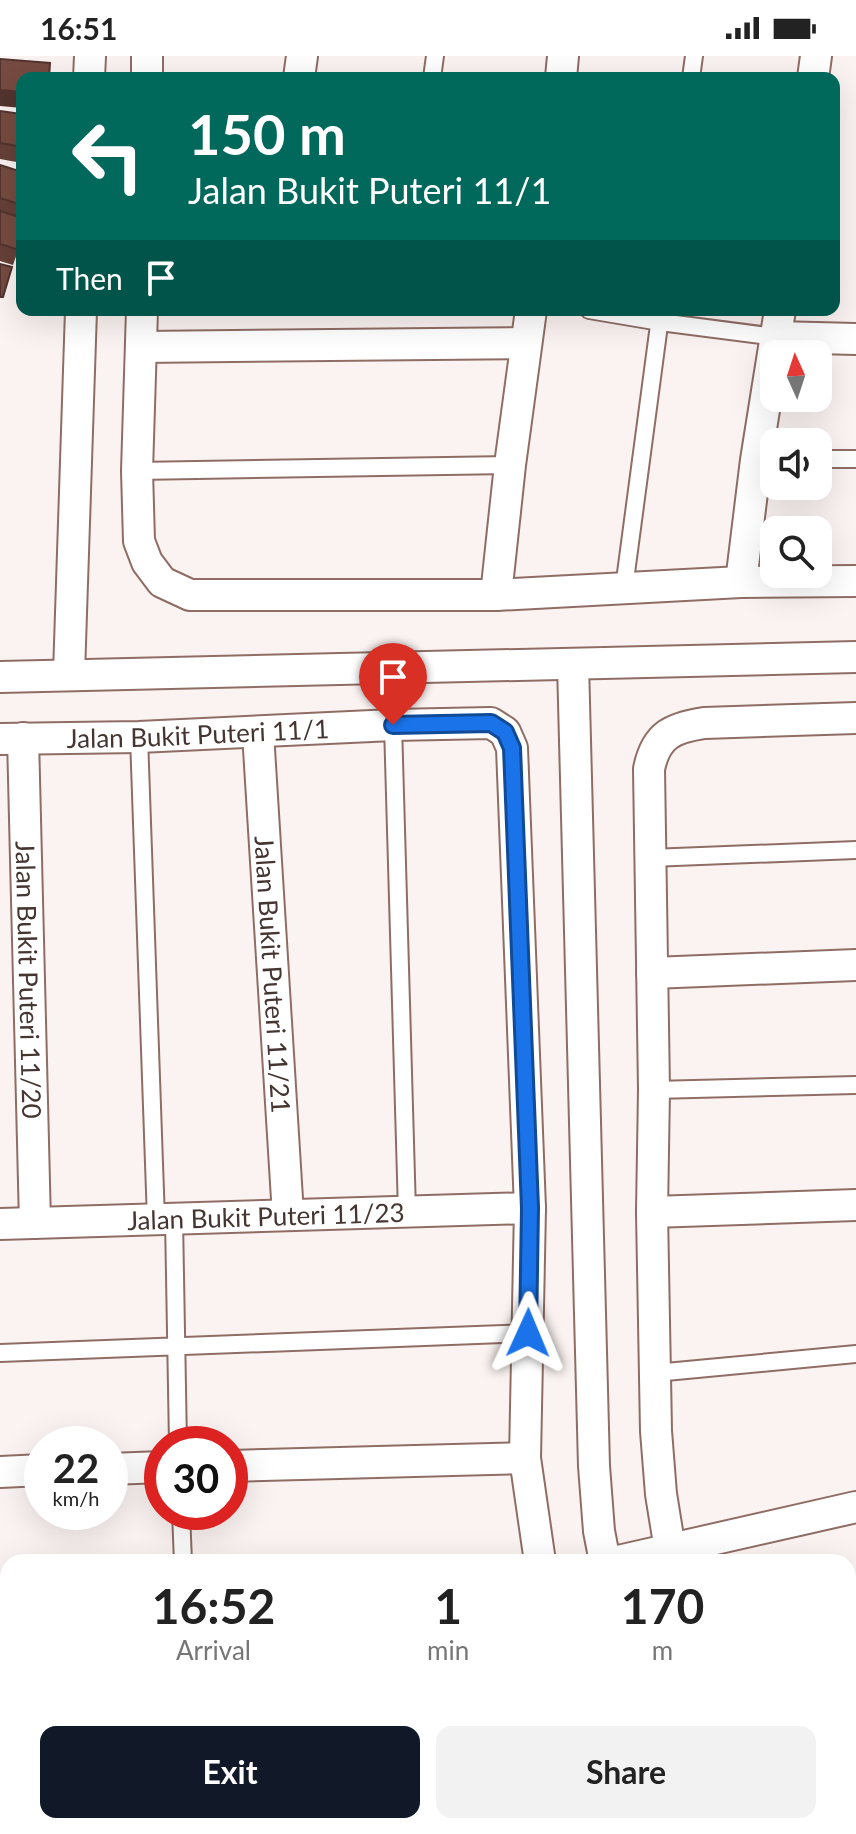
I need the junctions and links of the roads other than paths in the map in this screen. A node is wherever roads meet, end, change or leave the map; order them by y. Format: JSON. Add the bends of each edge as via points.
{"nodes":[{"id":1,"x":81,"y":316,"type":"edge"},
{"id":2,"x":142,"y":316,"type":"edge"},
{"id":3,"x":530,"y":316,"type":"edge"},
{"id":4,"x":660,"y":316,"type":"edge"},
{"id":5,"x":778,"y":324,"type":"edge"},
{"id":6,"x":856,"y":339,"type":"edge"},
{"id":7,"x":526,"y":343,"type":"junction"},
{"id":8,"x":141,"y":347,"type":"junction"},
{"id":9,"x":768,"y":428,"type":"edge"},
{"id":10,"x":832,"y":459,"type":"edge"},
{"id":11,"x":856,"y":459,"type":"edge"},
{"id":12,"x":510,"y":465,"type":"junction"},
{"id":13,"x":137,"y":471,"type":"junction"},
{"id":14,"x":760,"y":485,"type":"edge"},
{"id":15,"x":856,"y":581,"type":"edge"},
{"id":16,"x":741,"y":582,"type":"junction"},
{"id":17,"x":624,"y":588,"type":"junction"},
{"id":18,"x":496,"y":595,"type":"junction"},
{"id":19,"x":856,"y":657,"type":"edge"},
{"id":20,"x":573,"y":664,"type":"junction"},
{"id":21,"x":69,"y":674,"type":"junction"},
{"id":22,"x":0,"y":677,"type":"edge"},
{"id":23,"x":856,"y":718,"type":"edge"},
{"id":24,"x":393,"y":725,"type":"junction"},
{"id":25,"x":258,"y":733,"type":"junction"},
{"id":26,"x":139,"y":737,"type":"junction"},
{"id":27,"x":12,"y":739,"type":"edge"},
{"id":28,"x":856,"y":850,"type":"edge"},
{"id":29,"x":650,"y":858,"type":"junction"},
{"id":30,"x":856,"y":965,"type":"edge"},
{"id":31,"x":652,"y":973,"type":"junction"},
{"id":32,"x":856,"y":1085,"type":"edge"},
{"id":33,"x":654,"y":1090,"type":"junction"},
{"id":34,"x":856,"y":1205,"type":"edge"},
{"id":35,"x":530,"y":1208,"type":"junction"},
{"id":36,"x":407,"y":1212,"type":"junction"},
{"id":37,"x":652,"y":1212,"type":"junction"},
{"id":38,"x":288,"y":1215,"type":"junction"},
{"id":39,"x":165,"y":1219,"type":"junction"},
{"id":40,"x":35,"y":1223,"type":"junction"},
{"id":41,"x":0,"y":1224,"type":"edge"},
{"id":42,"x":528,"y":1333,"type":"junction"},
{"id":43,"x":176,"y":1347,"type":"junction"},
{"id":44,"x":0,"y":1353,"type":"edge"},
{"id":45,"x":856,"y":1354,"type":"edge"},
{"id":46,"x":655,"y":1373,"type":"junction"},
{"id":47,"x":178,"y":1426,"type":"edge"},
{"id":48,"x":525,"y":1458,"type":"junction"},
{"id":49,"x":248,"y":1466,"type":"edge"},
{"id":50,"x":24,"y":1471,"type":"edge"},
{"id":51,"x":0,"y":1472,"type":"edge"},
{"id":52,"x":856,"y":1507,"type":"edge"},
{"id":53,"x":182,"y":1530,"type":"edge"},
{"id":54,"x":183,"y":1554,"type":"edge"},
{"id":55,"x":539,"y":1554,"type":"edge"},
{"id":56,"x":603,"y":1554,"type":"edge"},
{"id":57,"x":670,"y":1554,"type":"edge"},
{"id":58,"x":674,"y":1554,"type":"edge"}],
"edges":[{"from":1,"to":21,"type":"street"},
{"from":2,"to":8,"type":"street"},
{"from":3,"to":7,"type":"street"},
{"from":4,"to":5,"type":"lane"},
{"from":4,"to":17,"type":"lane"},
{"from":5,"to":6,"type":"street"},
{"from":5,"to":9,"type":"street"},
{"from":7,"to":8,"type":"street"},
{"from":7,"to":12,"type":"street"},
{"from":8,"to":13,"type":"street"},
{"from":10,"to":11,"type":"lane"},
{"from":12,"to":13,"type":"lane"},
{"from":12,"to":18,"type":"street"},
{"from":13,"to":18,"type":"street","via":[[139,541],[147,562],[162,582],[190,595]]},
{"from":14,"to":16,"type":"street"},
{"from":15,"to":16,"type":"street"},
{"from":16,"to":17,"type":"street"},
{"from":17,"to":18,"type":"street"},
{"from":19,"to":20,"type":"street"},
{"from":20,"to":21,"type":"street"},
{"from":20,"to":56,"type":"street","via":[[594,1466]]},
{"from":21,"to":22,"type":"street"},
{"from":23,"to":29,"type":"street","via":[[704,723],[669,734],[658,742],[649,769]]},
{"from":24,"to":25,"type":"street","name":"Jalan Bukit Puteri 11/1"},
{"from":24,"to":35,"type":"street","name":"Jalan Bukit Puteri 11/1","via":[[491,723],[505,732],[512,748]]},
{"from":24,"to":36,"type":"lane"},
{"from":25,"to":26,"type":"street","name":"Jalan Bukit Puteri 11/1"},
{"from":25,"to":38,"type":"street","name":"Jalan Bukit Puteri 11/21"},
{"from":26,"to":27,"type":"street","name":"Jalan Bukit Puteri 11/1"},
{"from":26,"to":39,"type":"lane"},
{"from":27,"to":40,"type":"street","name":"Jalan Bukit Puteri 11/20"},
{"from":28,"to":29,"type":"lane"},
{"from":29,"to":31,"type":"street"},
{"from":30,"to":31,"type":"street"},
{"from":31,"to":33,"type":"street"},
{"from":32,"to":33,"type":"lane"},
{"from":33,"to":37,"type":"street"},
{"from":34,"to":37,"type":"street"},
{"from":35,"to":36,"type":"street","name":"Jalan Bukit Puteri 11/23"},
{"from":35,"to":42,"type":"street"},
{"from":36,"to":38,"type":"street","name":"Jalan Bukit Puteri 11/23"},
{"from":37,"to":46,"type":"street"},
{"from":38,"to":39,"type":"street","name":"Jalan Bukit Puteri 11/23"},
{"from":39,"to":40,"type":"street","name":"Jalan Bukit Puteri 11/23"},
{"from":39,"to":43,"type":"lane"},
{"from":40,"to":41,"type":"street","name":"Jalan Bukit Puteri 11/23"},
{"from":42,"to":43,"type":"lane"},
{"from":42,"to":48,"type":"street"},
{"from":43,"to":44,"type":"lane"},
{"from":43,"to":47,"type":"lane"},
{"from":45,"to":46,"type":"lane"},
{"from":46,"to":57,"type":"street"},
{"from":48,"to":49,"type":"street"},
{"from":48,"to":55,"type":"street"},
{"from":50,"to":51,"type":"street"},
{"from":52,"to":58,"type":"street"},
{"from":53,"to":54,"type":"lane"}]}
